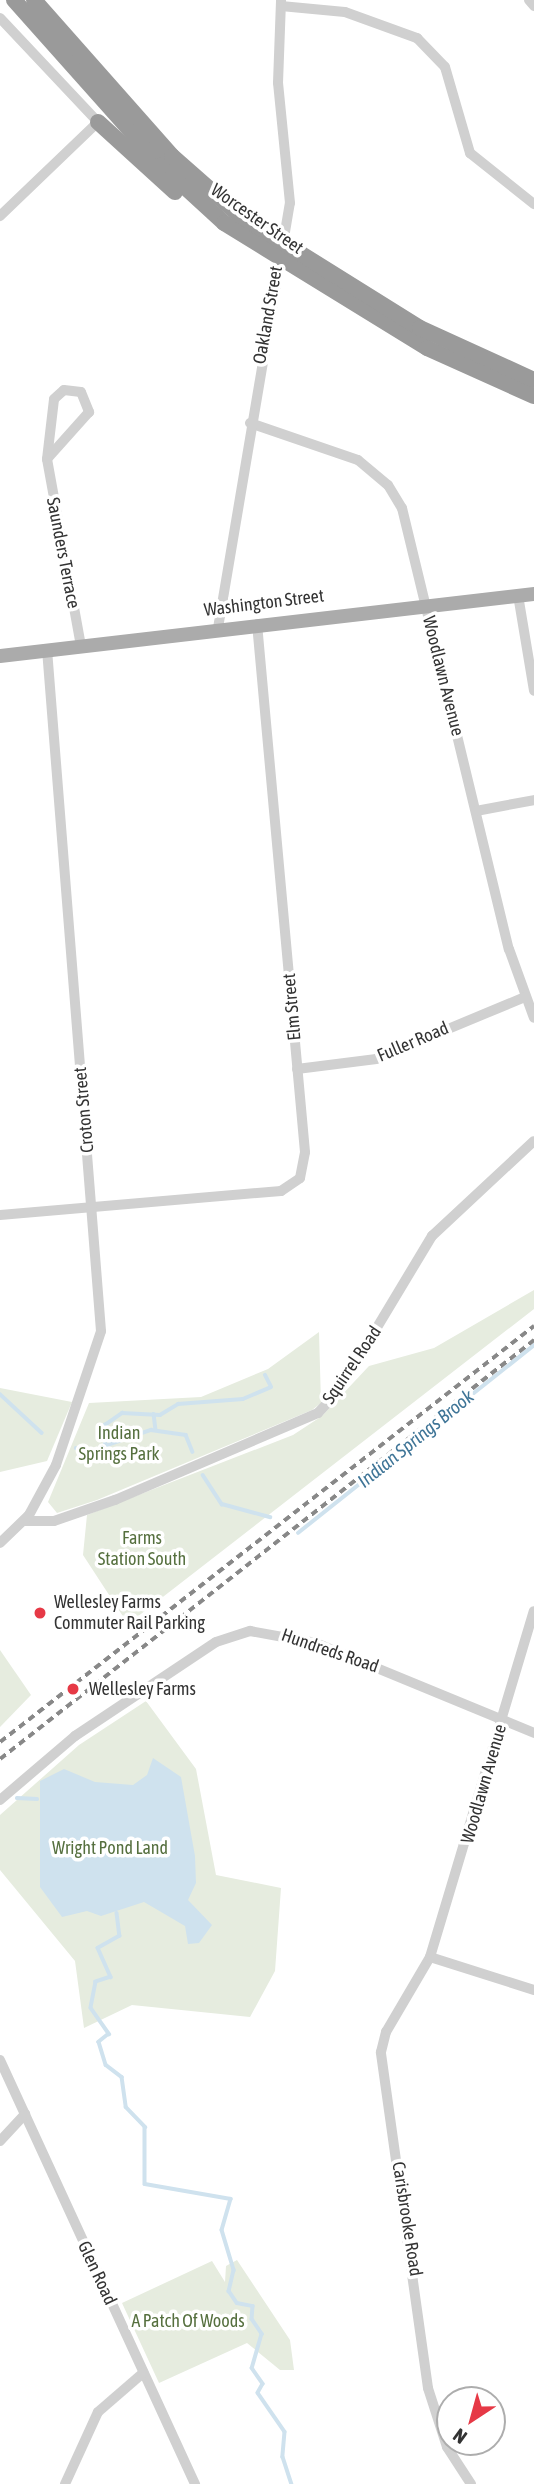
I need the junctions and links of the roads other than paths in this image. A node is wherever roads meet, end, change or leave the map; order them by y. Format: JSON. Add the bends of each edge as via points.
{"nodes":[{"id":1,"x":14,"y":0,"type":"edge"},
{"id":2,"x":34,"y":0,"type":"edge"},
{"id":3,"x":529,"y":0,"type":"edge"},
{"id":4,"x":281,"y":3,"type":"edge"},
{"id":5,"x":534,"y":6,"type":"edge"},
{"id":6,"x":0,"y":18,"type":"edge"},
{"id":7,"x":98,"y":121,"type":"junction"},
{"id":8,"x":533,"y":201,"type":"edge"},
{"id":9,"x":0,"y":216,"type":"edge"},
{"id":10,"x":250,"y":241,"type":"junction"},
{"id":11,"x":280,"y":251,"type":"junction"},
{"id":12,"x":534,"y":380,"type":"edge"},
{"id":13,"x":534,"y":396,"type":"edge"},
{"id":14,"x":250,"y":423,"type":"junction"},
{"id":15,"x":47,"y":459,"type":"junction"},
{"id":16,"x":534,"y":594,"type":"edge"},
{"id":17,"x":518,"y":595,"type":"junction"},
{"id":18,"x":425,"y":604,"type":"junction"},
{"id":19,"x":257,"y":624,"type":"junction"},
{"id":20,"x":218,"y":628,"type":"junction"},
{"id":21,"x":81,"y":646,"type":"junction"},
{"id":22,"x":47,"y":650,"type":"junction"},
{"id":23,"x":0,"y":656,"type":"edge"},
{"id":24,"x":534,"y":691,"type":"edge"},
{"id":25,"x":534,"y":800,"type":"edge"},
{"id":26,"x":476,"y":811,"type":"junction"},
{"id":27,"x":525,"y":997,"type":"junction"},
{"id":28,"x":534,"y":1018,"type":"edge"},
{"id":29,"x":297,"y":1069,"type":"junction"},
{"id":30,"x":534,"y":1141,"type":"edge"},
{"id":31,"x":92,"y":1209,"type":"junction"},
{"id":32,"x":0,"y":1215,"type":"edge"},
{"id":33,"x":25,"y":1521,"type":"junction"},
{"id":34,"x":0,"y":1543,"type":"edge"},
{"id":35,"x":534,"y":1611,"type":"edge"},
{"id":36,"x":502,"y":1718,"type":"junction"},
{"id":37,"x":534,"y":1733,"type":"edge"},
{"id":38,"x":0,"y":1800,"type":"edge"},
{"id":39,"x":430,"y":1957,"type":"junction"},
{"id":40,"x":534,"y":1990,"type":"edge"},
{"id":41,"x":0,"y":2060,"type":"edge"},
{"id":42,"x":24,"y":2114,"type":"junction"},
{"id":43,"x":0,"y":2141,"type":"edge"},
{"id":44,"x":143,"y":2373,"type":"junction"},
{"id":45,"x":65,"y":2484,"type":"edge"},
{"id":46,"x":195,"y":2484,"type":"edge"},
{"id":47,"x":471,"y":2484,"type":"edge"}],
"edges":[{"from":1,"to":10,"type":"highway","name":"Worcester Street","via":[[173,178]]},
{"from":2,"to":11,"type":"highway","name":"Worcester Street","via":[[184,168]]},
{"from":3,"to":5,"type":"street"},
{"from":4,"to":8,"type":"street","via":[[345,12],[417,38],[445,67],[470,153]]},
{"from":4,"to":11,"type":"street","name":"Oakland Street","via":[[279,91],[291,199]]},
{"from":6,"to":7,"type":"street"},
{"from":7,"to":9,"type":"street"},
{"from":7,"to":10,"type":"highway","via":[[173,191]]},
{"from":10,"to":11,"type":"highway","name":"Worcester Street"},
{"from":11,"to":12,"type":"highway","name":"Worcester Street","via":[[436,336]]},
{"from":11,"to":13,"type":"highway","name":"Worcester Street","via":[[443,357]]},
{"from":11,"to":14,"type":"street","name":"Oakland Street"},
{"from":14,"to":18,"type":"street","name":"Woodlawn Avenue","via":[[337,449],[382,478],[405,516]]},
{"from":14,"to":20,"type":"street","name":"Oakland Street"},
{"from":15,"to":15,"type":"street","name":"Saunders Terrace","via":[[54,399],[64,390],[81,392],[89,412]]},
{"from":15,"to":21,"type":"street","name":"Saunders Terrace"},
{"from":16,"to":17,"type":"main road","name":"Washington Street"},
{"from":17,"to":18,"type":"main road","name":"Washington Street"},
{"from":17,"to":24,"type":"street"},
{"from":18,"to":19,"type":"main road","name":"Washington Street"},
{"from":18,"to":26,"type":"street","name":"Woodlawn Avenue"},
{"from":19,"to":20,"type":"main road","name":"Washington Street"},
{"from":19,"to":29,"type":"street","name":"Elm Street"},
{"from":20,"to":21,"type":"main road","name":"Washington Street"},
{"from":21,"to":22,"type":"main road","name":"Washington Street"},
{"from":22,"to":23,"type":"main road","name":"Washington Street"},
{"from":22,"to":31,"type":"street","name":"Croton Street"},
{"from":25,"to":26,"type":"street"},
{"from":26,"to":27,"type":"street","name":"Woodlawn Avenue"},
{"from":27,"to":28,"type":"street","name":"Woodlawn Avenue"},
{"from":27,"to":29,"type":"street","name":"Fuller Road","via":[[376,1059]]},
{"from":29,"to":31,"type":"street","name":"Elm Street","via":[[304,1167],[292,1186]]},
{"from":30,"to":33,"type":"street","name":"Squirrel Road","via":[[432,1236],[340,1389],[318,1413],[115,1500],[54,1521]]},
{"from":31,"to":32,"type":"street"},
{"from":31,"to":33,"type":"street","name":"Croton Street","via":[[98,1346],[63,1449]]},
{"from":33,"to":34,"type":"street","name":"Croton Street"},
{"from":35,"to":36,"type":"street","name":"Woodlawn Avenue"},
{"from":36,"to":37,"type":"street","name":"Hundreds Road"},
{"from":36,"to":38,"type":"street","name":"Hundreds Road","via":[[309,1641],[246,1631],[216,1642],[75,1736]]},
{"from":36,"to":39,"type":"street","name":"Woodlawn Avenue"},
{"from":39,"to":40,"type":"street"},
{"from":39,"to":47,"type":"street","name":"Carisbrooke Road","via":[[386,2032],[381,2071],[408,2214],[429,2395],[447,2447]]},
{"from":41,"to":42,"type":"street","name":"Glen Road"},
{"from":42,"to":43,"type":"street"},
{"from":42,"to":44,"type":"street","name":"Glen Road"},
{"from":44,"to":45,"type":"street","via":[[99,2412]]},
{"from":44,"to":46,"type":"street","name":"Glen Road"}]}
